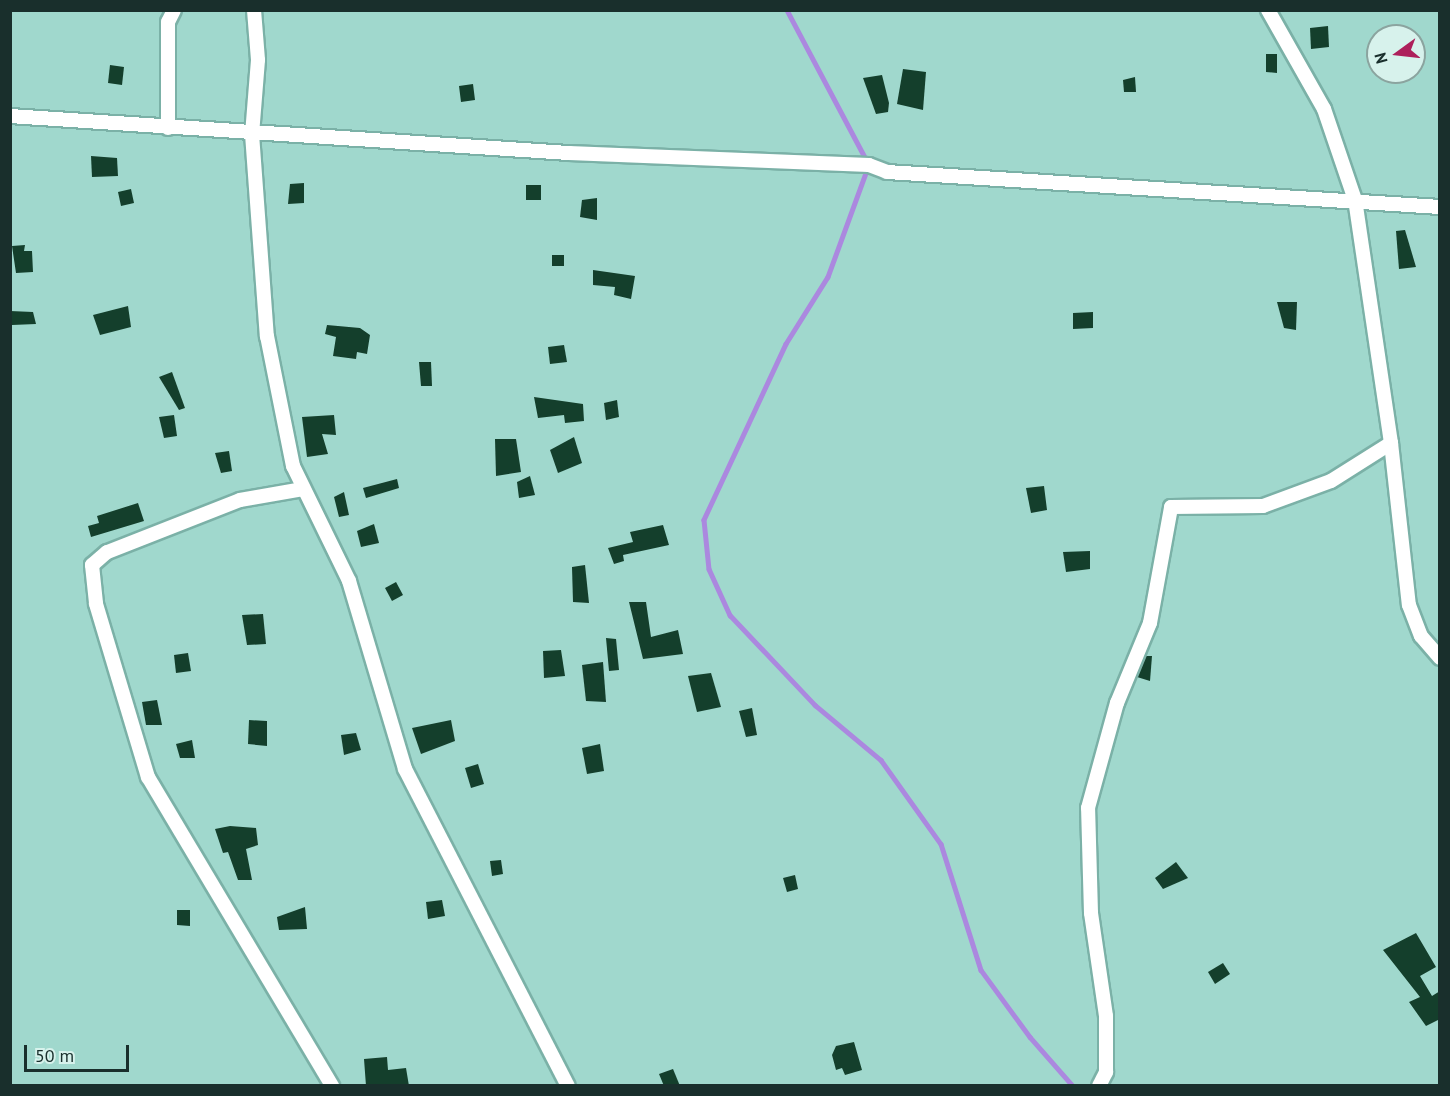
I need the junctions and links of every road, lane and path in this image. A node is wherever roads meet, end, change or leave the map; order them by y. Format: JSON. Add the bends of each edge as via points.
{"nodes":[{"id":1,"x":174,"y":10,"type":"edge"},
{"id":2,"x":254,"y":10,"type":"edge"},
{"id":3,"x":1268,"y":10,"type":"edge"},
{"id":4,"x":10,"y":116,"type":"edge"},
{"id":5,"x":168,"y":128,"type":"junction"},
{"id":6,"x":252,"y":134,"type":"junction"},
{"id":7,"x":1355,"y":200,"type":"junction"},
{"id":8,"x":1440,"y":207,"type":"edge"},
{"id":9,"x":1391,"y":443,"type":"junction"},
{"id":10,"x":303,"y":489,"type":"junction"},
{"id":11,"x":1440,"y":657,"type":"edge"},
{"id":12,"x":332,"y":1086,"type":"edge"},
{"id":13,"x":568,"y":1086,"type":"edge"},
{"id":14,"x":1099,"y":1086,"type":"edge"}],
"edges":[{"from":1,"to":5,"type":"street","via":[[168,22]]},
{"from":2,"to":6,"type":"street","via":[[258,60]]},
{"from":3,"to":7,"type":"street","via":[[1323,109]]},
{"from":4,"to":5,"type":"street"},
{"from":5,"to":6,"type":"street"},
{"from":6,"to":7,"type":"street","via":[[868,165],[887,172]]},
{"from":6,"to":10,"type":"street","via":[[271,376]]},
{"from":7,"to":8,"type":"street"},
{"from":7,"to":9,"type":"street"},
{"from":9,"to":11,"type":"street","via":[[1409,605],[1421,636]]},
{"from":9,"to":14,"type":"street","via":[[1331,481],[1263,506],[1171,507],[1150,623],[1117,703],[1088,808],[1091,913],[1106,1016],[1106,1072]]},
{"from":10,"to":12,"type":"street","via":[[240,500],[107,552],[92,565],[96,604],[148,777]]},
{"from":10,"to":13,"type":"street","via":[[349,581],[405,769]]}]}
